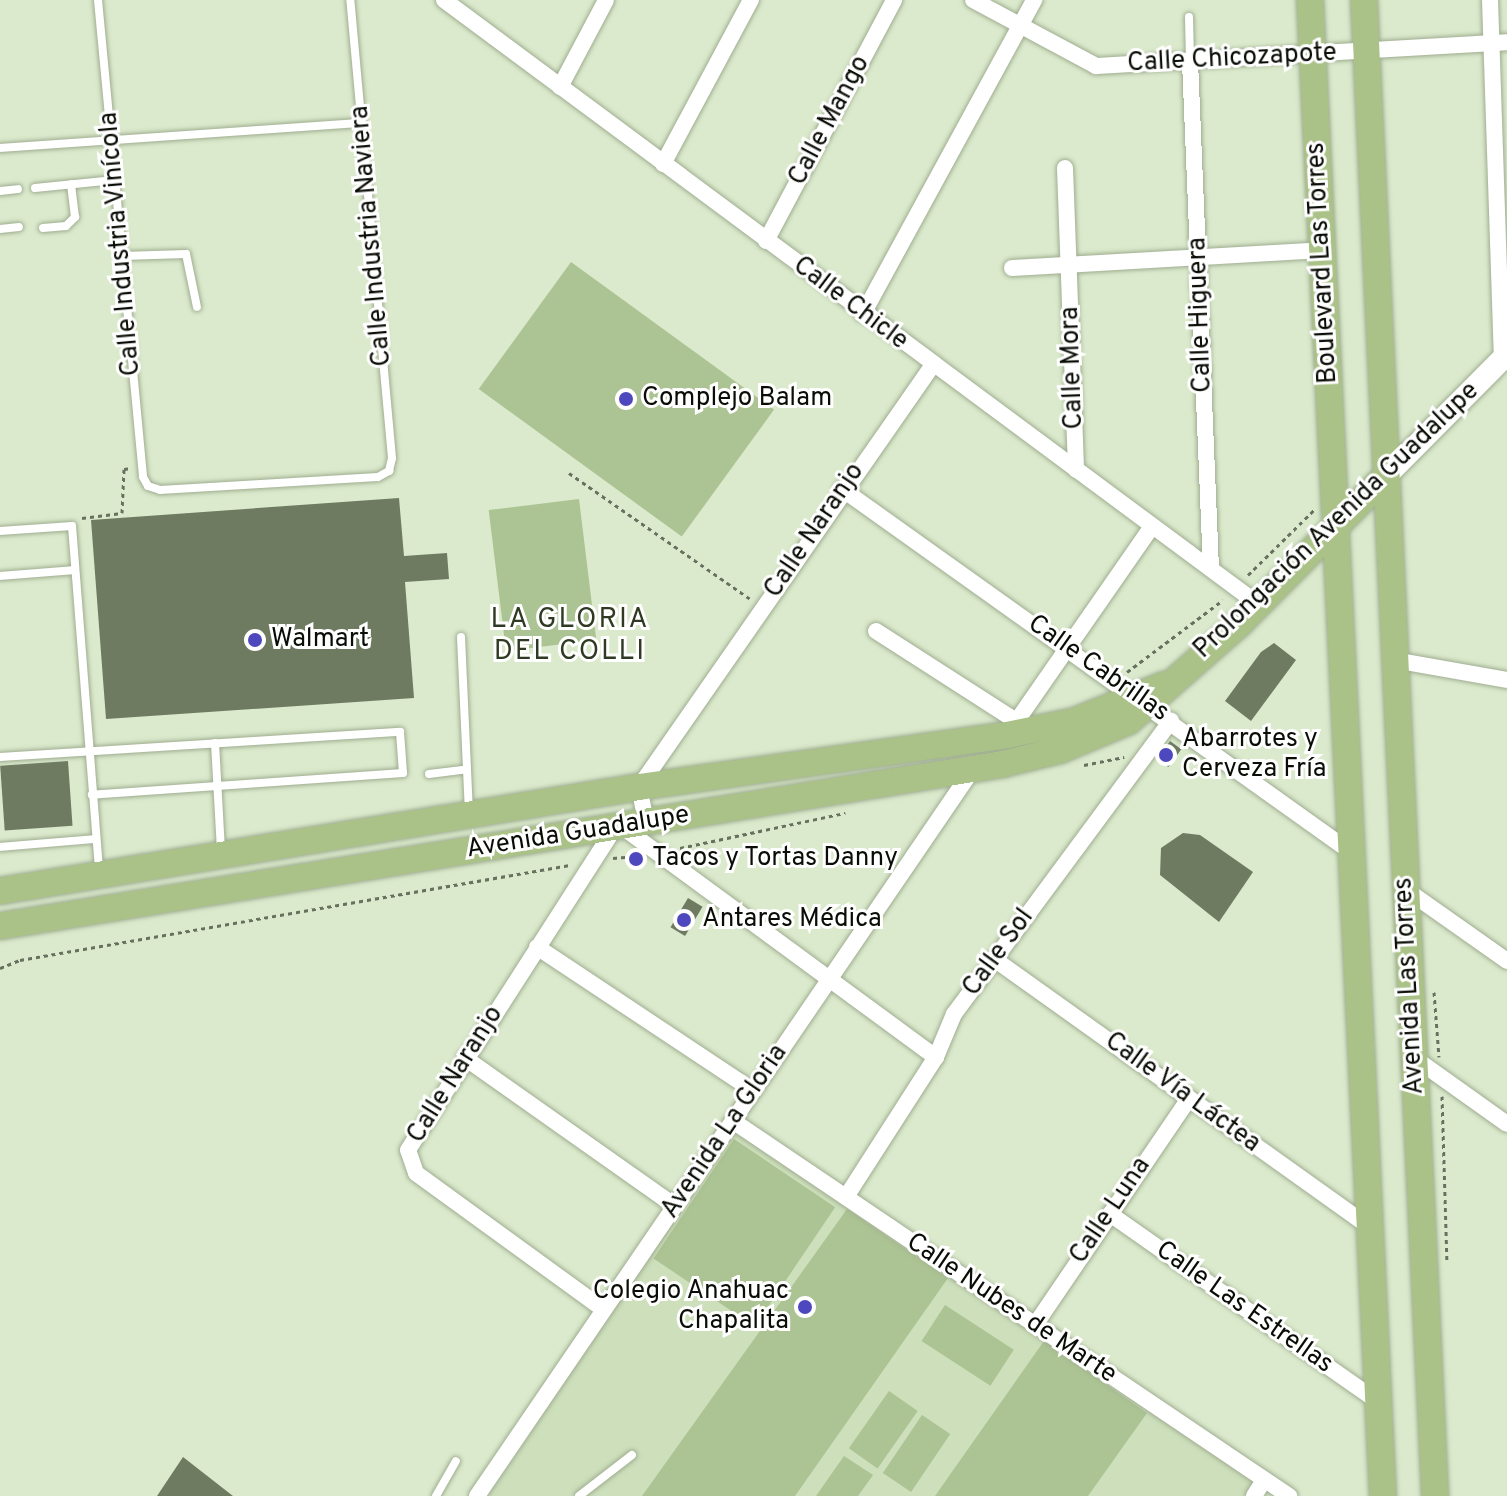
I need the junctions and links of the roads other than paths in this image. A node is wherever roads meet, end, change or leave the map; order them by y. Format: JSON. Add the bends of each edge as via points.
{"nodes":[{"id":1,"x":98,"y":0,"type":"edge"},
{"id":2,"x":350,"y":0,"type":"edge"},
{"id":3,"x":606,"y":0,"type":"edge"},
{"id":4,"x":751,"y":0,"type":"edge"},
{"id":5,"x":894,"y":0,"type":"edge"},
{"id":6,"x":973,"y":0,"type":"edge"},
{"id":7,"x":1034,"y":0,"type":"edge"},
{"id":8,"x":1310,"y":0,"type":"edge"},
{"id":9,"x":1364,"y":0,"type":"edge"},
{"id":10,"x":1490,"y":0,"type":"edge"},
{"id":11,"x":455,"y":3,"type":"edge"},
{"id":12,"x":1189,"y":17,"type":"dead end"},
{"id":13,"x":1020,"y":25,"type":"junction"},
{"id":14,"x":1499,"y":42,"type":"edge"},
{"id":15,"x":1367,"y":51,"type":"junction"},
{"id":16,"x":1313,"y":55,"type":"junction"},
{"id":17,"x":1190,"y":61,"type":"junction"},
{"id":18,"x":560,"y":87,"type":"junction"},
{"id":19,"x":362,"y":123,"type":"junction"},
{"id":20,"x":111,"y":141,"type":"junction"},
{"id":21,"x":0,"y":148,"type":"edge"},
{"id":22,"x":663,"y":164,"type":"junction"},
{"id":23,"x":1065,"y":168,"type":"dead end"},
{"id":24,"x":115,"y":180,"type":"junction"},
{"id":25,"x":71,"y":184,"type":"junction"},
{"id":26,"x":35,"y":188,"type":"dead end"},
{"id":27,"x":18,"y":189,"type":"dead end"},
{"id":28,"x":0,"y":191,"type":"edge"},
{"id":29,"x":19,"y":227,"type":"dead end"},
{"id":30,"x":43,"y":228,"type":"dead end"},
{"id":31,"x":0,"y":229,"type":"edge"},
{"id":32,"x":766,"y":241,"type":"junction"},
{"id":33,"x":1322,"y":250,"type":"junction"},
{"id":34,"x":122,"y":256,"type":"junction"},
{"id":35,"x":1199,"y":256,"type":"junction"},
{"id":36,"x":1069,"y":265,"type":"junction"},
{"id":37,"x":1012,"y":268,"type":"dead end"},
{"id":38,"x":197,"y":307,"type":"dead end"},
{"id":39,"x":863,"y":314,"type":"junction"},
{"id":40,"x":1505,"y":356,"type":"edge"},
{"id":41,"x":932,"y":366,"type":"junction"},
{"id":42,"x":1076,"y":470,"type":"junction"},
{"id":43,"x":1385,"y":477,"type":"junction"},
{"id":44,"x":148,"y":486,"type":"joint"},
{"id":45,"x":842,"y":489,"type":"junction"},
{"id":46,"x":1329,"y":518,"type":"junction"},
{"id":47,"x":1152,"y":526,"type":"junction"},
{"id":48,"x":0,"y":531,"type":"edge"},
{"id":49,"x":1211,"y":569,"type":"junction"},
{"id":50,"x":75,"y":570,"type":"junction"},
{"id":51,"x":0,"y":576,"type":"edge"},
{"id":52,"x":1249,"y":599,"type":"junction"},
{"id":53,"x":876,"y":631,"type":"dead end"},
{"id":54,"x":461,"y":637,"type":"dead end"},
{"id":55,"x":1068,"y":646,"type":"junction"},
{"id":56,"x":1394,"y":660,"type":"junction"},
{"id":57,"x":1507,"y":680,"type":"edge"},
{"id":58,"x":1137,"y":701,"type":"junction"},
{"id":59,"x":1171,"y":721,"type":"junction"},
{"id":60,"x":1011,"y":728,"type":"junction"},
{"id":61,"x":215,"y":743,"type":"junction"},
{"id":62,"x":89,"y":751,"type":"junction"},
{"id":63,"x":0,"y":757,"type":"edge"},
{"id":64,"x":467,"y":769,"type":"junction"},
{"id":65,"x":973,"y":769,"type":"junction"},
{"id":66,"x":429,"y":774,"type":"dead end"},
{"id":67,"x":217,"y":787,"type":"junction"},
{"id":68,"x":639,"y":787,"type":"junction"},
{"id":69,"x":92,"y":795,"type":"junction"},
{"id":70,"x":470,"y":816,"type":"junction"},
{"id":71,"x":628,"y":825,"type":"junction"},
{"id":72,"x":96,"y":839,"type":"junction"},
{"id":73,"x":0,"y":847,"type":"edge"},
{"id":74,"x":1351,"y":852,"type":"junction"},
{"id":75,"x":222,"y":855,"type":"junction"},
{"id":76,"x":99,"y":875,"type":"junction"},
{"id":77,"x":1405,"y":889,"type":"junction"},
{"id":78,"x":0,"y":891,"type":"edge"},
{"id":79,"x":0,"y":926,"type":"edge"},
{"id":80,"x":537,"y":947,"type":"junction"},
{"id":81,"x":994,"y":959,"type":"junction"},
{"id":82,"x":1507,"y":961,"type":"edge"},
{"id":83,"x":830,"y":979,"type":"junction"},
{"id":84,"x":936,"y":1057,"type":"junction"},
{"id":85,"x":1413,"y":1057,"type":"junction"},
{"id":86,"x":465,"y":1058,"type":"junction"},
{"id":87,"x":754,"y":1091,"type":"junction"},
{"id":88,"x":1189,"y":1098,"type":"junction"},
{"id":89,"x":733,"y":1121,"type":"junction"},
{"id":90,"x":1507,"y":1124,"type":"edge"},
{"id":91,"x":846,"y":1197,"type":"junction"},
{"id":92,"x":675,"y":1206,"type":"junction"},
{"id":93,"x":1110,"y":1214,"type":"junction"},
{"id":94,"x":1370,"y":1227,"type":"junction"},
{"id":95,"x":603,"y":1309,"type":"junction"},
{"id":96,"x":1035,"y":1325,"type":"junction"},
{"id":97,"x":1378,"y":1402,"type":"junction"},
{"id":98,"x":632,"y":1455,"type":"dead end"},
{"id":99,"x":456,"y":1461,"type":"dead end"},
{"id":100,"x":1264,"y":1480,"type":"junction"},
{"id":101,"x":436,"y":1496,"type":"edge"},
{"id":102,"x":477,"y":1496,"type":"edge"},
{"id":103,"x":579,"y":1496,"type":"edge"},
{"id":104,"x":1254,"y":1496,"type":"edge"},
{"id":105,"x":1289,"y":1496,"type":"edge"},
{"id":106,"x":1383,"y":1496,"type":"edge"},
{"id":107,"x":1435,"y":1496,"type":"edge"}],
"edges":[{"from":1,"to":20,"type":"lane","name":"Calle Industria Vinícola"},
{"from":2,"to":19,"type":"lane","name":"Calle Industria Naviera"},
{"from":3,"to":18,"type":"street"},
{"from":4,"to":22,"type":"street"},
{"from":5,"to":32,"type":"street","name":"Calle Mango"},
{"from":6,"to":13,"type":"street","name":"Calle Chicozapote"},
{"from":7,"to":13,"type":"street"},
{"from":8,"to":16,"type":"main road","name":"Boulevard Las Torres"},
{"from":9,"to":15,"type":"main road","name":"Boulevard Las Torres"},
{"from":10,"to":14,"type":"street"},
{"from":11,"to":18,"type":"street","name":"Calle Chicle"},
{"from":12,"to":17,"type":"lane"},
{"from":13,"to":17,"type":"street","name":"Calle Chicozapote","via":[[1096,66]]},
{"from":13,"to":39,"type":"street"},
{"from":14,"to":15,"type":"street","name":"Calle Chicozapote"},
{"from":14,"to":40,"type":"street"},
{"from":15,"to":16,"type":"street","name":"Calle Chicozapote"},
{"from":15,"to":43,"type":"main road","name":"Boulevard Las Torres"},
{"from":16,"to":17,"type":"street","name":"Calle Chicozapote"},
{"from":16,"to":33,"type":"main road","name":"Boulevard Las Torres"},
{"from":17,"to":35,"type":"street","name":"Calle Higuera"},
{"from":18,"to":22,"type":"street","name":"Calle Chicle"},
{"from":19,"to":20,"type":"lane"},
{"from":19,"to":44,"type":"lane","name":"Calle Industria Naviera","via":[[389,471],[316,481],[160,490]]},
{"from":20,"to":21,"type":"lane"},
{"from":20,"to":24,"type":"lane","name":"Calle Industria Vinícola"},
{"from":22,"to":32,"type":"street","name":"Calle Chicle"},
{"from":23,"to":36,"type":"street","name":"Calle Mora"},
{"from":24,"to":25,"type":"lane"},
{"from":24,"to":34,"type":"lane","name":"Calle Industria Vinícola"},
{"from":25,"to":26,"type":"lane"},
{"from":25,"to":30,"type":"lane","via":[[75,217],[66,226]]},
{"from":27,"to":28,"type":"lane"},
{"from":29,"to":31,"type":"lane"},
{"from":32,"to":39,"type":"street","name":"Calle Chicle"},
{"from":33,"to":35,"type":"street"},
{"from":33,"to":46,"type":"main road","name":"Boulevard Las Torres"},
{"from":34,"to":38,"type":"lane","via":[[186,254]]},
{"from":34,"to":44,"type":"lane","name":"Calle Industria Vinícola"},
{"from":35,"to":36,"type":"street"},
{"from":35,"to":49,"type":"street","name":"Calle Higuera"},
{"from":36,"to":37,"type":"street"},
{"from":36,"to":42,"type":"street","name":"Calle Mora"},
{"from":39,"to":41,"type":"street","name":"Calle Chicle"},
{"from":40,"to":43,"type":"main road","name":"Prolongación Avenida Guadalupe"},
{"from":41,"to":42,"type":"street","name":"Calle Chicle"},
{"from":41,"to":45,"type":"street","name":"Calle Naranjo"},
{"from":42,"to":47,"type":"street","name":"Calle Chicle"},
{"from":43,"to":46,"type":"main road","name":"Prolongación Avenida Guadalupe"},
{"from":43,"to":56,"type":"main road","name":"Avenida Las Torres"},
{"from":45,"to":55,"type":"street","name":"Calle Cabrillas"},
{"from":45,"to":68,"type":"street","name":"Calle Naranjo"},
{"from":46,"to":52,"type":"main road","name":"Prolongación Avenida Guadalupe"},
{"from":46,"to":74,"type":"main road","name":"Avenida Las Torres"},
{"from":47,"to":49,"type":"street","name":"Calle Chicle"},
{"from":47,"to":55,"type":"street"},
{"from":48,"to":50,"type":"lane","via":[[72,526]]},
{"from":49,"to":52,"type":"street","name":"Calle Chicle"},
{"from":50,"to":51,"type":"lane"},
{"from":50,"to":62,"type":"lane"},
{"from":52,"to":58,"type":"main road","name":"Prolongación Avenida Guadalupe","via":[[1164,684]]},
{"from":53,"to":60,"type":"street"},
{"from":54,"to":64,"type":"lane"},
{"from":55,"to":58,"type":"street","name":"Calle Cabrillas"},
{"from":55,"to":60,"type":"street"},
{"from":56,"to":57,"type":"street"},
{"from":56,"to":77,"type":"main road","name":"Avenida Las Torres"},
{"from":58,"to":59,"type":"street","name":"Calle Cabrillas"},
{"from":58,"to":60,"type":"main road","name":"Avenida Guadalupe","via":[[1075,721]]},
{"from":58,"to":65,"type":"main road","name":"Avenida Guadalupe","via":[[1113,731],[1074,746]]},
{"from":59,"to":74,"type":"street","name":"Calle Cabrillas"},
{"from":59,"to":81,"type":"street","name":"Calle Sol"},
{"from":60,"to":68,"type":"main road","name":"Avenida Guadalupe"},
{"from":61,"to":62,"type":"lane"},
{"from":61,"to":67,"type":"lane"},
{"from":61,"to":67,"type":"lane","via":[[400,732],[403,773]]},
{"from":62,"to":63,"type":"lane"},
{"from":62,"to":69,"type":"lane"},
{"from":64,"to":66,"type":"lane"},
{"from":64,"to":70,"type":"lane"},
{"from":65,"to":71,"type":"main road","name":"Avenida Guadalupe"},
{"from":65,"to":83,"type":"street","name":"Avenida La Gloria"},
{"from":67,"to":69,"type":"lane"},
{"from":67,"to":75,"type":"lane"},
{"from":68,"to":70,"type":"main road","name":"Avenida Guadalupe"},
{"from":68,"to":71,"type":"street"},
{"from":69,"to":72,"type":"lane"},
{"from":70,"to":75,"type":"main road","name":"Avenida Guadalupe"},
{"from":71,"to":79,"type":"main road","name":"Avenida Guadalupe"},
{"from":71,"to":80,"type":"street","name":"Calle Naranjo","via":[[593,861]]},
{"from":71,"to":83,"type":"street"},
{"from":72,"to":73,"type":"lane"},
{"from":72,"to":76,"type":"lane"},
{"from":74,"to":94,"type":"main road","name":"Avenida Las Torres"},
{"from":75,"to":76,"type":"main road","name":"Avenida Guadalupe"},
{"from":76,"to":78,"type":"main road","name":"Avenida Guadalupe"},
{"from":77,"to":82,"type":"street"},
{"from":77,"to":85,"type":"main road","name":"Avenida Las Torres"},
{"from":80,"to":86,"type":"street","name":"Calle Naranjo"},
{"from":80,"to":87,"type":"street"},
{"from":81,"to":84,"type":"street","name":"Calle Sol","via":[[954,1014]]},
{"from":81,"to":88,"type":"street","name":"Calle Vía Láctea"},
{"from":83,"to":84,"type":"street"},
{"from":83,"to":87,"type":"street","name":"Avenida La Gloria"},
{"from":84,"to":91,"type":"street","name":"Calle Sol"},
{"from":85,"to":90,"type":"street"},
{"from":85,"to":107,"type":"main road","name":"Avenida Las Torres"},
{"from":86,"to":92,"type":"street"},
{"from":86,"to":95,"type":"street","name":"Calle Naranjo","via":[[412,1138],[408,1159],[416,1173]]},
{"from":87,"to":89,"type":"street","name":"Avenida La Gloria"},
{"from":88,"to":93,"type":"street","name":"Calle Luna"},
{"from":88,"to":94,"type":"street","name":"Calle Vía Láctea"},
{"from":89,"to":91,"type":"street","name":"Calle Nubes de Marte"},
{"from":89,"to":92,"type":"street","name":"Avenida La Gloria"},
{"from":91,"to":96,"type":"street","name":"Calle Nubes de Marte"},
{"from":92,"to":95,"type":"street","name":"Avenida La Gloria"},
{"from":93,"to":96,"type":"street","name":"Calle Luna"},
{"from":93,"to":97,"type":"street","name":"Calle Las Estrellas"},
{"from":94,"to":97,"type":"main road","name":"Avenida Las Torres"},
{"from":95,"to":102,"type":"street","name":"Avenida La Gloria"},
{"from":96,"to":100,"type":"street","name":"Calle Nubes de Marte"},
{"from":97,"to":106,"type":"main road","name":"Avenida Las Torres"},
{"from":98,"to":103,"type":"lane"},
{"from":99,"to":101,"type":"lane"},
{"from":100,"to":104,"type":"street"},
{"from":100,"to":105,"type":"street","name":"Calle Nubes de Marte"}]}
